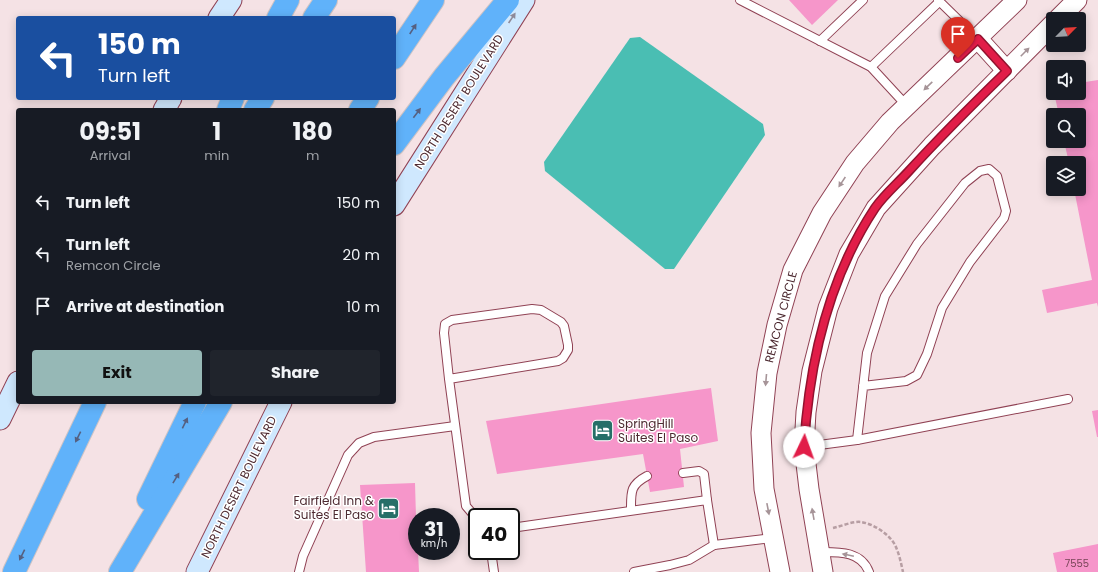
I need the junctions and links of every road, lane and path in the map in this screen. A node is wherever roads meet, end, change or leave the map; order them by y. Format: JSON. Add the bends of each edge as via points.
{"nodes":[{"id":1,"x":231,"y":0,"type":"edge"},
{"id":2,"x":288,"y":0,"type":"edge"},
{"id":3,"x":326,"y":0,"type":"edge"},
{"id":4,"x":433,"y":0,"type":"edge"},
{"id":5,"x":508,"y":0,"type":"edge"},
{"id":6,"x":524,"y":0,"type":"edge"},
{"id":7,"x":740,"y":0,"type":"edge"},
{"id":8,"x":863,"y":0,"type":"edge"},
{"id":9,"x":1017,"y":0,"type":"edge"},
{"id":10,"x":1077,"y":0,"type":"edge"},
{"id":11,"x":938,"y":1,"type":"edge"},
{"id":12,"x":1065,"y":12,"type":"edge"},
{"id":13,"x":220,"y":16,"type":"edge"},
{"id":14,"x":279,"y":16,"type":"edge"},
{"id":15,"x":315,"y":16,"type":"edge"},
{"id":16,"x":1046,"y":31,"type":"edge"},
{"id":17,"x":978,"y":39,"type":"junction"},
{"id":18,"x":820,"y":41,"type":"junction"},
{"id":19,"x":396,"y":55,"type":"edge"},
{"id":20,"x":870,"y":67,"type":"junction"},
{"id":21,"x":1007,"y":71,"type":"junction"},
{"id":22,"x":907,"y":106,"type":"junction"},
{"id":23,"x":396,"y":141,"type":"edge"},
{"id":24,"x":396,"y":202,"type":"edge"},
{"id":25,"x":449,"y":379,"type":"junction"},
{"id":26,"x":16,"y":386,"type":"edge"},
{"id":27,"x":863,"y":386,"type":"junction"},
{"id":28,"x":1068,"y":399,"type":"dead end"},
{"id":29,"x":94,"y":404,"type":"edge"},
{"id":30,"x":194,"y":404,"type":"edge"},
{"id":31,"x":220,"y":404,"type":"edge"},
{"id":32,"x":280,"y":404,"type":"edge"},
{"id":33,"x":0,"y":419,"type":"edge"},
{"id":34,"x":455,"y":426,"type":"junction"},
{"id":35,"x":857,"y":440,"type":"junction"},
{"id":36,"x":804,"y":447,"type":"junction"},
{"id":37,"x":683,"y":473,"type":"dead end"},
{"id":38,"x":646,"y":476,"type":"dead end"},
{"id":39,"x":707,"y":500,"type":"junction"},
{"id":40,"x":468,"y":508,"type":"edge"},
{"id":41,"x":631,"y":510,"type":"junction"},
{"id":42,"x":520,"y":527,"type":"edge"},
{"id":43,"x":829,"y":529,"type":"dead end"},
{"id":44,"x":773,"y":538,"type":"junction"},
{"id":45,"x":714,"y":545,"type":"junction"},
{"id":46,"x":820,"y":552,"type":"junction"},
{"id":47,"x":492,"y":560,"type":"edge"},
{"id":48,"x":670,"y":568,"type":"edge"},
{"id":49,"x":14,"y":572,"type":"edge"},
{"id":50,"x":113,"y":572,"type":"edge"},
{"id":51,"x":120,"y":572,"type":"edge"},
{"id":52,"x":197,"y":572,"type":"edge"},
{"id":53,"x":299,"y":572,"type":"edge"},
{"id":54,"x":494,"y":572,"type":"edge"},
{"id":55,"x":634,"y":572,"type":"edge"},
{"id":56,"x":780,"y":572,"type":"edge"},
{"id":57,"x":823,"y":572,"type":"edge"},
{"id":58,"x":869,"y":572,"type":"edge"},
{"id":59,"x":903,"y":572,"type":"edge"}],
"edges":[{"from":1,"to":13,"type":"main road"},
{"from":2,"to":14,"type":"highway"},
{"from":3,"to":15,"type":"highway"},
{"from":19,"to":4,"type":"highway","one_way":true},
{"from":23,"to":5,"type":"highway","one_way":true,"via":[[444,77]]},
{"from":24,"to":6,"type":"main road","name":"NORTH DESERT BOULEVARD","one_way":true},
{"from":7,"to":18,"type":"lane"},
{"from":8,"to":18,"type":"lane"},
{"from":9,"to":17,"type":"street","name":"REMCON CIRCLE"},
{"from":10,"to":12,"type":"street"},
{"from":11,"to":17,"type":"lane"},
{"from":11,"to":20,"type":"lane"},
{"from":21,"to":16,"type":"street","one_way":true},
{"from":17,"to":21,"type":"street"},
{"from":17,"to":22,"type":"street","name":"REMCON CIRCLE","one_way":true},
{"from":18,"to":20,"type":"lane"},
{"from":20,"to":22,"type":"lane"},
{"from":21,"to":36,"type":"street","via":[[932,146],[876,208],[849,254],[828,308],[812,371]]},
{"from":22,"to":44,"type":"street","name":"REMCON CIRCLE","one_way":true,"via":[[855,164],[822,213],[793,270],[766,373],[761,433],[764,489]]},
{"from":25,"to":25,"type":"lane","via":[[558,361],[568,350],[564,326],[541,310],[532,309],[452,320],[445,324],[444,333]]},
{"from":25,"to":34,"type":"lane"},
{"from":26,"to":33,"type":"main road"},
{"from":27,"to":27,"type":"lane","via":[[867,353],[885,296],[918,244],[965,183],[980,171],[989,169],[997,176],[1006,211],[1004,218],[970,262],[942,308],[927,354],[917,375],[906,381]]},
{"from":27,"to":35,"type":"lane"},
{"from":28,"to":35,"type":"lane"},
{"from":29,"to":49,"type":"highway","one_way":true},
{"from":50,"to":30,"type":"highway","one_way":true},
{"from":51,"to":31,"type":"highway","one_way":true},
{"from":32,"to":52,"type":"main road","name":"NORTH DESERT BOULEVARD"},
{"from":34,"to":40,"type":"lane"},
{"from":34,"to":53,"type":"lane","via":[[374,437],[360,443],[348,454],[303,556]]},
{"from":35,"to":36,"type":"lane"},
{"from":46,"to":36,"type":"street","one_way":true},
{"from":37,"to":39,"type":"lane","via":[[699,471],[704,474]]},
{"from":38,"to":41,"type":"lane","via":[[636,482],[631,495]]},
{"from":39,"to":41,"type":"lane"},
{"from":39,"to":45,"type":"lane"},
{"from":41,"to":42,"type":"lane"},
{"from":43,"to":59,"type":"path","via":[[860,522],[871,524],[894,544]]},
{"from":44,"to":45,"type":"lane"},
{"from":44,"to":56,"type":"street","name":"REMCON CIRCLE"},
{"from":45,"to":48,"type":"lane","via":[[690,560]]},
{"from":46,"to":57,"type":"street"},
{"from":58,"to":46,"type":"lane","one_way":true,"via":[[854,555]]},
{"from":47,"to":54,"type":"lane"},
{"from":48,"to":55,"type":"lane"}]}
